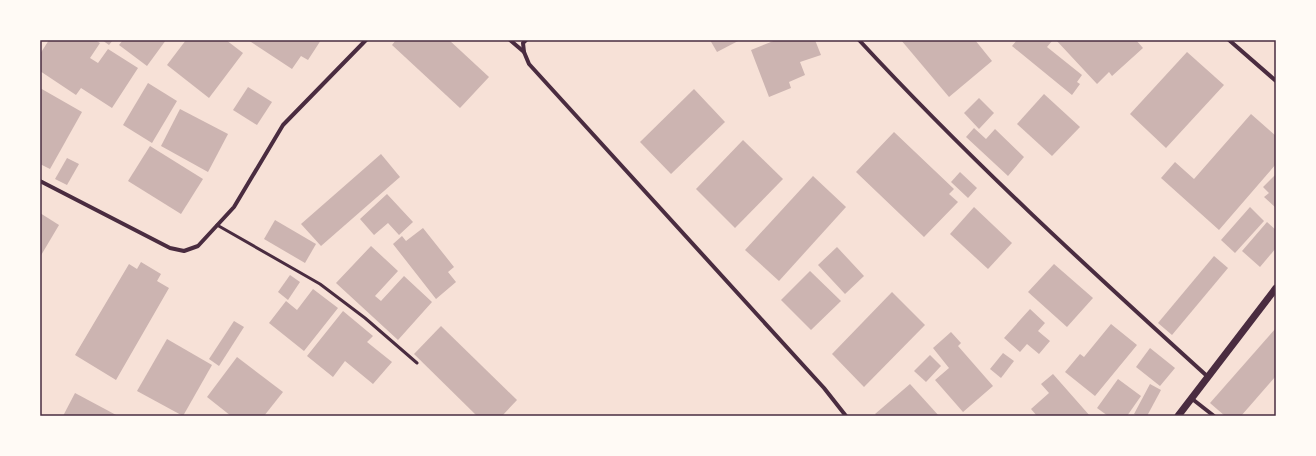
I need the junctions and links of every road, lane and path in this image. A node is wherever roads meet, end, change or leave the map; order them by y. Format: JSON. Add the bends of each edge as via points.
{"nodes":[{"id":1,"x":366,"y":40,"type":"edge"},
{"id":2,"x":510,"y":40,"type":"edge"},
{"id":3,"x":526,"y":40,"type":"edge"},
{"id":4,"x":859,"y":40,"type":"edge"},
{"id":5,"x":1229,"y":40,"type":"edge"},
{"id":6,"x":524,"y":52,"type":"junction"},
{"id":7,"x":1276,"y":81,"type":"edge"},
{"id":8,"x":40,"y":181,"type":"edge"},
{"id":9,"x":217,"y":225,"type":"junction"},
{"id":10,"x":1276,"y":288,"type":"edge"},
{"id":11,"x":417,"y":363,"type":"dead end"},
{"id":12,"x":1208,"y":376,"type":"junction"},
{"id":13,"x":1191,"y":398,"type":"junction"},
{"id":14,"x":846,"y":416,"type":"edge"},
{"id":15,"x":1178,"y":416,"type":"edge"},
{"id":16,"x":1214,"y":416,"type":"edge"}],
"edges":[{"from":1,"to":9,"type":"street","via":[[283,125],[234,207]]},
{"from":2,"to":6,"type":"street"},
{"from":3,"to":6,"type":"street"},
{"from":4,"to":12,"type":"street","via":[[1053,236]]},
{"from":5,"to":7,"type":"street"},
{"from":6,"to":14,"type":"street","via":[[530,64],[824,388]]},
{"from":8,"to":9,"type":"street","via":[[170,248],[184,251],[198,246]]},
{"from":9,"to":11,"type":"lane","via":[[320,284],[365,318]]},
{"from":10,"to":12,"type":"street"},
{"from":12,"to":13,"type":"street"},
{"from":13,"to":15,"type":"street"},
{"from":13,"to":16,"type":"street"}]}
